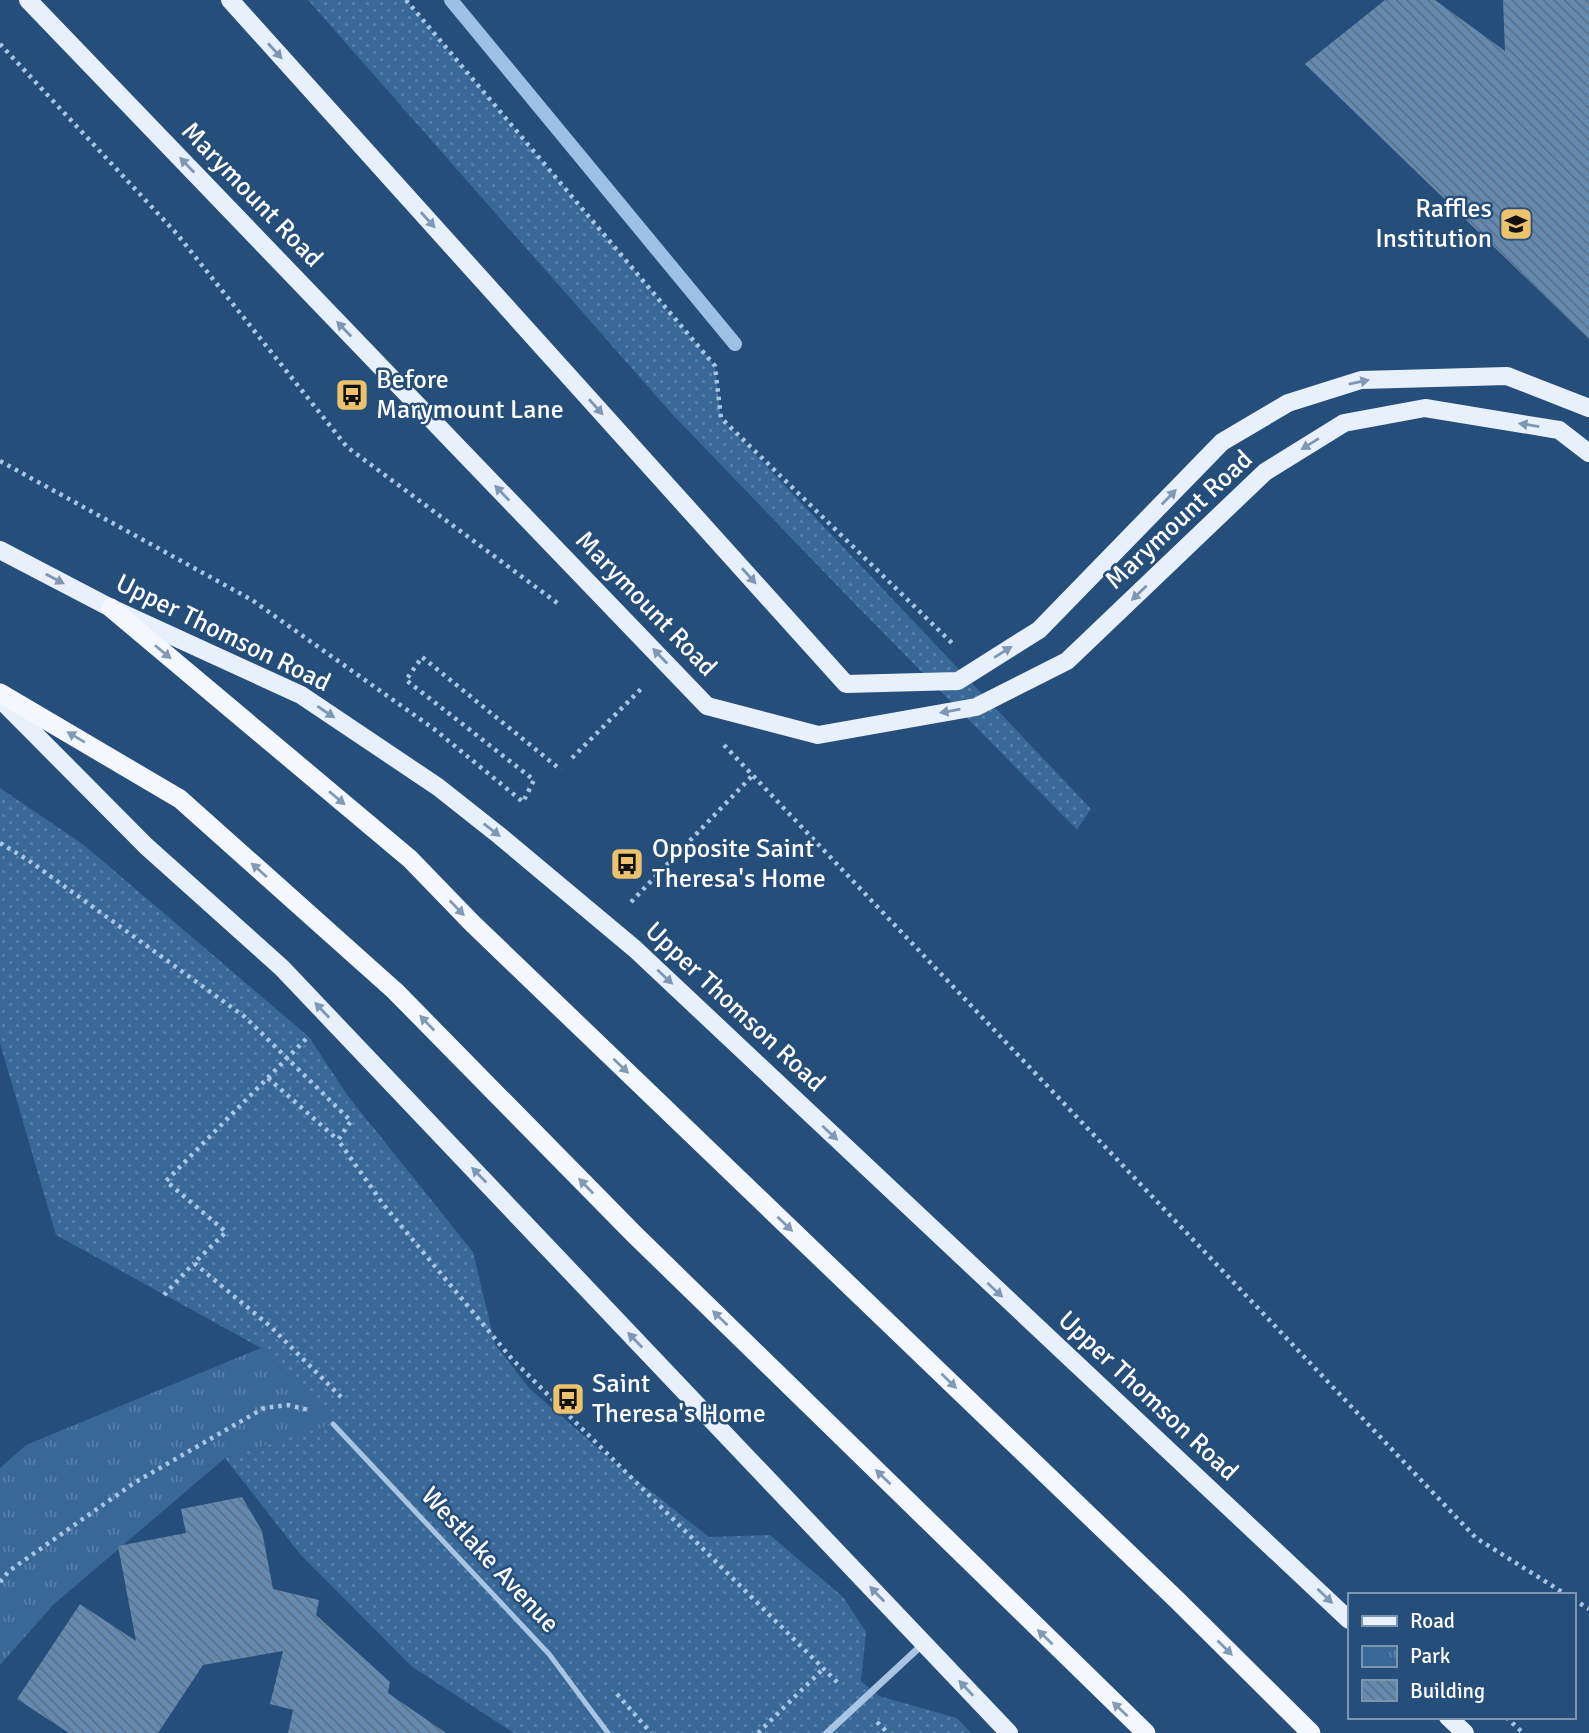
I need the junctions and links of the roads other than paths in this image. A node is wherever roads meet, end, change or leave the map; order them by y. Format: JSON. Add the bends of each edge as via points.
{"nodes":[{"id":1,"x":28,"y":0,"type":"edge"},
{"id":2,"x":230,"y":0,"type":"edge"},
{"id":3,"x":1589,"y":408,"type":"edge"},
{"id":4,"x":1589,"y":453,"type":"edge"},
{"id":5,"x":0,"y":550,"type":"edge"},
{"id":6,"x":111,"y":608,"type":"junction"},
{"id":7,"x":0,"y":692,"type":"edge"},
{"id":8,"x":0,"y":699,"type":"edge"},
{"id":9,"x":333,"y":1424,"type":"road end"},
{"id":10,"x":1348,"y":1619,"type":"edge"},
{"id":11,"x":924,"y":1643,"type":"junction"},
{"id":12,"x":1450,"y":1719,"type":"edge"},
{"id":13,"x":608,"y":1733,"type":"edge"},
{"id":14,"x":827,"y":1733,"type":"edge"},
{"id":15,"x":1009,"y":1733,"type":"edge"},
{"id":16,"x":1146,"y":1733,"type":"edge"},
{"id":17,"x":1311,"y":1733,"type":"edge"},
{"id":18,"x":1465,"y":1733,"type":"edge"}],
"edges":[{"from":4,"to":1,"type":"main road","name":"Marymount Road","one_way":true,"via":[[1559,430],[1425,408],[1344,423],[1265,472],[1067,662],[976,707],[818,735],[707,706]]},
{"from":2,"to":3,"type":"main road","name":"Marymount Road","one_way":true,"via":[[846,684],[958,681],[1039,630],[1222,442],[1288,403],[1361,380],[1507,376]]},
{"from":5,"to":6,"type":"main road","name":"Upper Thomson Road","one_way":true},
{"from":6,"to":10,"type":"main road","name":"Upper Thomson Road","one_way":true,"via":[[301,695],[438,787],[608,925]]},
{"from":6,"to":17,"type":"highway","one_way":true,"via":[[410,859]]},
{"from":16,"to":7,"type":"highway","one_way":true,"via":[[634,1234],[395,991],[180,799]]},
{"from":11,"to":8,"type":"main road","one_way":true,"via":[[282,968],[146,846]]},
{"from":9,"to":13,"type":"lane","name":"Westlake Avenue","via":[[549,1654]]},
{"from":11,"to":14,"type":"street"},
{"from":15,"to":11,"type":"main road","one_way":true},
{"from":12,"to":18,"type":"main road"}]}
